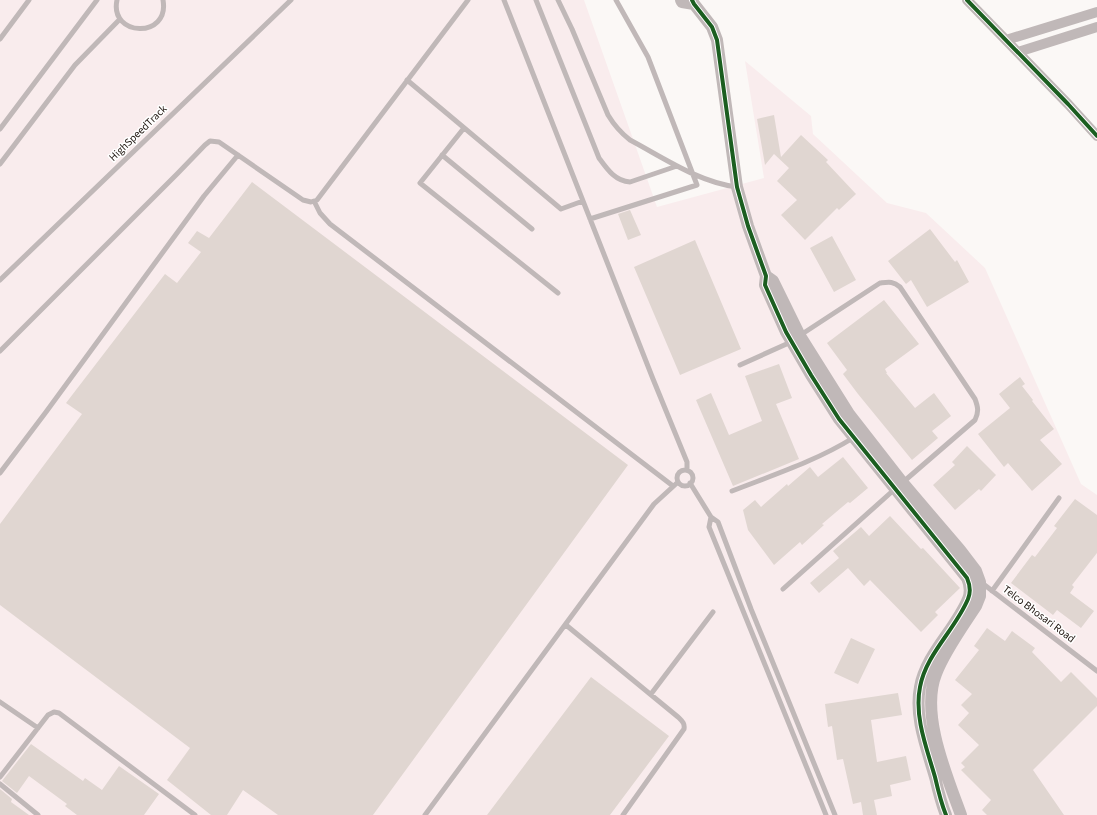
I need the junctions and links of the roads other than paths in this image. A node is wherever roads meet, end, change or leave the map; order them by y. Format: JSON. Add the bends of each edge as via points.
{"nodes":[{"id":1,"x":29,"y":0,"type":"edge"},
{"id":2,"x":97,"y":0,"type":"edge"},
{"id":3,"x":117,"y":0,"type":"edge"},
{"id":4,"x":163,"y":0,"type":"edge"},
{"id":5,"x":291,"y":0,"type":"edge"},
{"id":6,"x":468,"y":0,"type":"edge"},
{"id":7,"x":504,"y":0,"type":"edge"},
{"id":8,"x":536,"y":0,"type":"edge"},
{"id":9,"x":558,"y":0,"type":"edge"},
{"id":10,"x":616,"y":0,"type":"edge"},
{"id":11,"x":681,"y":0,"type":"edge"},
{"id":12,"x":967,"y":0,"type":"edge"},
{"id":13,"x":693,"y":2,"type":"edge"},
{"id":14,"x":1097,"y":12,"type":"edge"},
{"id":15,"x":120,"y":19,"type":"junction"},
{"id":16,"x":1097,"y":27,"type":"edge"},
{"id":17,"x":0,"y":39,"type":"edge"},
{"id":18,"x":1006,"y":40,"type":"junction"},
{"id":19,"x":1018,"y":52,"type":"junction"},
{"id":20,"x":407,"y":80,"type":"junction"},
{"id":21,"x":464,"y":128,"type":"junction"},
{"id":22,"x":0,"y":129,"type":"edge"},
{"id":23,"x":1097,"y":136,"type":"edge"},
{"id":24,"x":238,"y":155,"type":"junction"},
{"id":25,"x":442,"y":155,"type":"junction"},
{"id":26,"x":0,"y":164,"type":"edge"},
{"id":27,"x":677,"y":166,"type":"junction"},
{"id":28,"x":693,"y":174,"type":"junction"},
{"id":29,"x":737,"y":187,"type":"junction"},
{"id":30,"x":314,"y":201,"type":"junction"},
{"id":31,"x":583,"y":201,"type":"junction"},
{"id":32,"x":590,"y":219,"type":"junction"},
{"id":33,"x":532,"y":229,"type":"dead end"},
{"id":34,"x":0,"y":280,"type":"edge"},
{"id":35,"x":558,"y":293,"type":"dead end"},
{"id":36,"x":796,"y":339,"type":"junction"},
{"id":37,"x":0,"y":351,"type":"edge"},
{"id":38,"x":740,"y":365,"type":"dead end"},
{"id":39,"x":857,"y":434,"type":"junction"},
{"id":40,"x":687,"y":470,"type":"junction"},
{"id":41,"x":0,"y":473,"type":"edge"},
{"id":42,"x":678,"y":482,"type":"junction"},
{"id":43,"x":690,"y":483,"type":"junction"},
{"id":44,"x":673,"y":486,"type":"junction"},
{"id":45,"x":898,"y":486,"type":"junction"},
{"id":46,"x":732,"y":491,"type":"dead end"},
{"id":47,"x":1059,"y":498,"type":"dead end"},
{"id":48,"x":711,"y":517,"type":"junction"},
{"id":49,"x":967,"y":578,"type":"junction"},
{"id":50,"x":980,"y":582,"type":"junction"},
{"id":51,"x":783,"y":589,"type":"dead end"},
{"id":52,"x":992,"y":591,"type":"junction"},
{"id":53,"x":713,"y":612,"type":"dead end"},
{"id":54,"x":566,"y":625,"type":"junction"},
{"id":55,"x":1097,"y":671,"type":"edge"},
{"id":56,"x":651,"y":694,"type":"junction"},
{"id":57,"x":0,"y":702,"type":"edge"},
{"id":58,"x":38,"y":728,"type":"junction"},
{"id":59,"x":0,"y":777,"type":"edge"},
{"id":60,"x":0,"y":784,"type":"edge"},
{"id":61,"x":38,"y":815,"type":"edge"},
{"id":62,"x":195,"y":815,"type":"edge"},
{"id":63,"x":425,"y":815,"type":"edge"},
{"id":64,"x":623,"y":815,"type":"edge"},
{"id":65,"x":826,"y":815,"type":"edge"},
{"id":66,"x":835,"y":815,"type":"edge"},
{"id":67,"x":946,"y":815,"type":"edge"},
{"id":68,"x":961,"y":815,"type":"edge"}],
"edges":[{"from":1,"to":17,"type":"lane"},
{"from":2,"to":22,"type":"lane"},
{"from":3,"to":15,"type":"lane"},
{"from":4,"to":15,"type":"lane","via":[[164,10],[161,17],[149,28],[133,28]]},
{"from":5,"to":34,"type":"lane","name":"HighSpeedTrack"},
{"from":6,"to":20,"type":"lane"},
{"from":7,"to":31,"type":"lane"},
{"from":8,"to":27,"type":"lane","via":[[599,158],[608,171],[617,178],[630,182]]},
{"from":9,"to":27,"type":"lane","via":[[614,124],[630,140]]},
{"from":10,"to":28,"type":"lane","via":[[648,57]]},
{"from":11,"to":13,"type":"street"},
{"from":12,"to":18,"type":"street"},
{"from":13,"to":29,"type":"street","via":[[712,27],[717,40]]},
{"from":14,"to":18,"type":"street"},
{"from":15,"to":26,"type":"lane","via":[[75,65]]},
{"from":16,"to":19,"type":"street"},
{"from":18,"to":19,"type":"street"},
{"from":19,"to":23,"type":"street"},
{"from":20,"to":21,"type":"lane"},
{"from":20,"to":30,"type":"lane"},
{"from":21,"to":25,"type":"lane"},
{"from":21,"to":31,"type":"lane","via":[[561,210]]},
{"from":24,"to":30,"type":"lane","via":[[304,200]]},
{"from":24,"to":37,"type":"lane","via":[[219,142],[210,141],[205,145]]},
{"from":24,"to":41,"type":"lane","via":[[204,196]]},
{"from":25,"to":33,"type":"lane"},
{"from":25,"to":35,"type":"lane","via":[[420,183]]},
{"from":27,"to":28,"type":"lane"},
{"from":28,"to":29,"type":"lane","via":[[724,186]]},
{"from":28,"to":32,"type":"lane","via":[[697,185]]},
{"from":29,"to":36,"type":"street","via":[[766,276],[765,285]]},
{"from":30,"to":44,"type":"lane","via":[[330,224]]},
{"from":31,"to":32,"type":"lane"},
{"from":32,"to":40,"type":"lane","via":[[687,462]]},
{"from":36,"to":38,"type":"lane"},
{"from":36,"to":39,"type":"street","via":[[835,413]]},
{"from":36,"to":45,"type":"lane","via":[[880,283],[894,282],[900,287],[975,399],[978,414],[975,420]]},
{"from":39,"to":45,"type":"street"},
{"from":39,"to":46,"type":"lane","via":[[832,451]]},
{"from":40,"to":42,"type":"lane","via":[[678,473]]},
{"from":40,"to":43,"type":"lane","via":[[692,476]]},
{"from":42,"to":43,"type":"lane","via":[[683,485]]},
{"from":42,"to":44,"type":"lane"},
{"from":43,"to":48,"type":"lane"},
{"from":44,"to":54,"type":"lane","via":[[654,504]]},
{"from":45,"to":49,"type":"street"},
{"from":45,"to":50,"type":"street","via":[[960,550]]},
{"from":45,"to":51,"type":"lane"},
{"from":47,"to":52,"type":"lane"},
{"from":48,"to":65,"type":"lane","via":[[710,527]]},
{"from":48,"to":66,"type":"lane","via":[[718,522]]},
{"from":49,"to":50,"type":"lane","name":"Telco Bhosari Road"},
{"from":49,"to":67,"type":"street","via":[[970,585],[968,598],[929,663],[920,686],[919,697],[920,719],[928,755]]},
{"from":50,"to":52,"type":"lane","name":"Telco Bhosari Road"},
{"from":50,"to":68,"type":"street","via":[[980,596],[976,606],[935,674],[932,688],[933,725]]},
{"from":52,"to":55,"type":"lane","name":"Telco Bhosari Road"},
{"from":53,"to":56,"type":"lane"},
{"from":54,"to":56,"type":"lane"},
{"from":54,"to":63,"type":"lane"},
{"from":56,"to":64,"type":"lane","via":[[683,721],[684,729]]},
{"from":57,"to":58,"type":"lane"},
{"from":58,"to":59,"type":"lane"},
{"from":58,"to":62,"type":"lane","via":[[48,715],[59,713]]},
{"from":60,"to":61,"type":"lane"}]}
